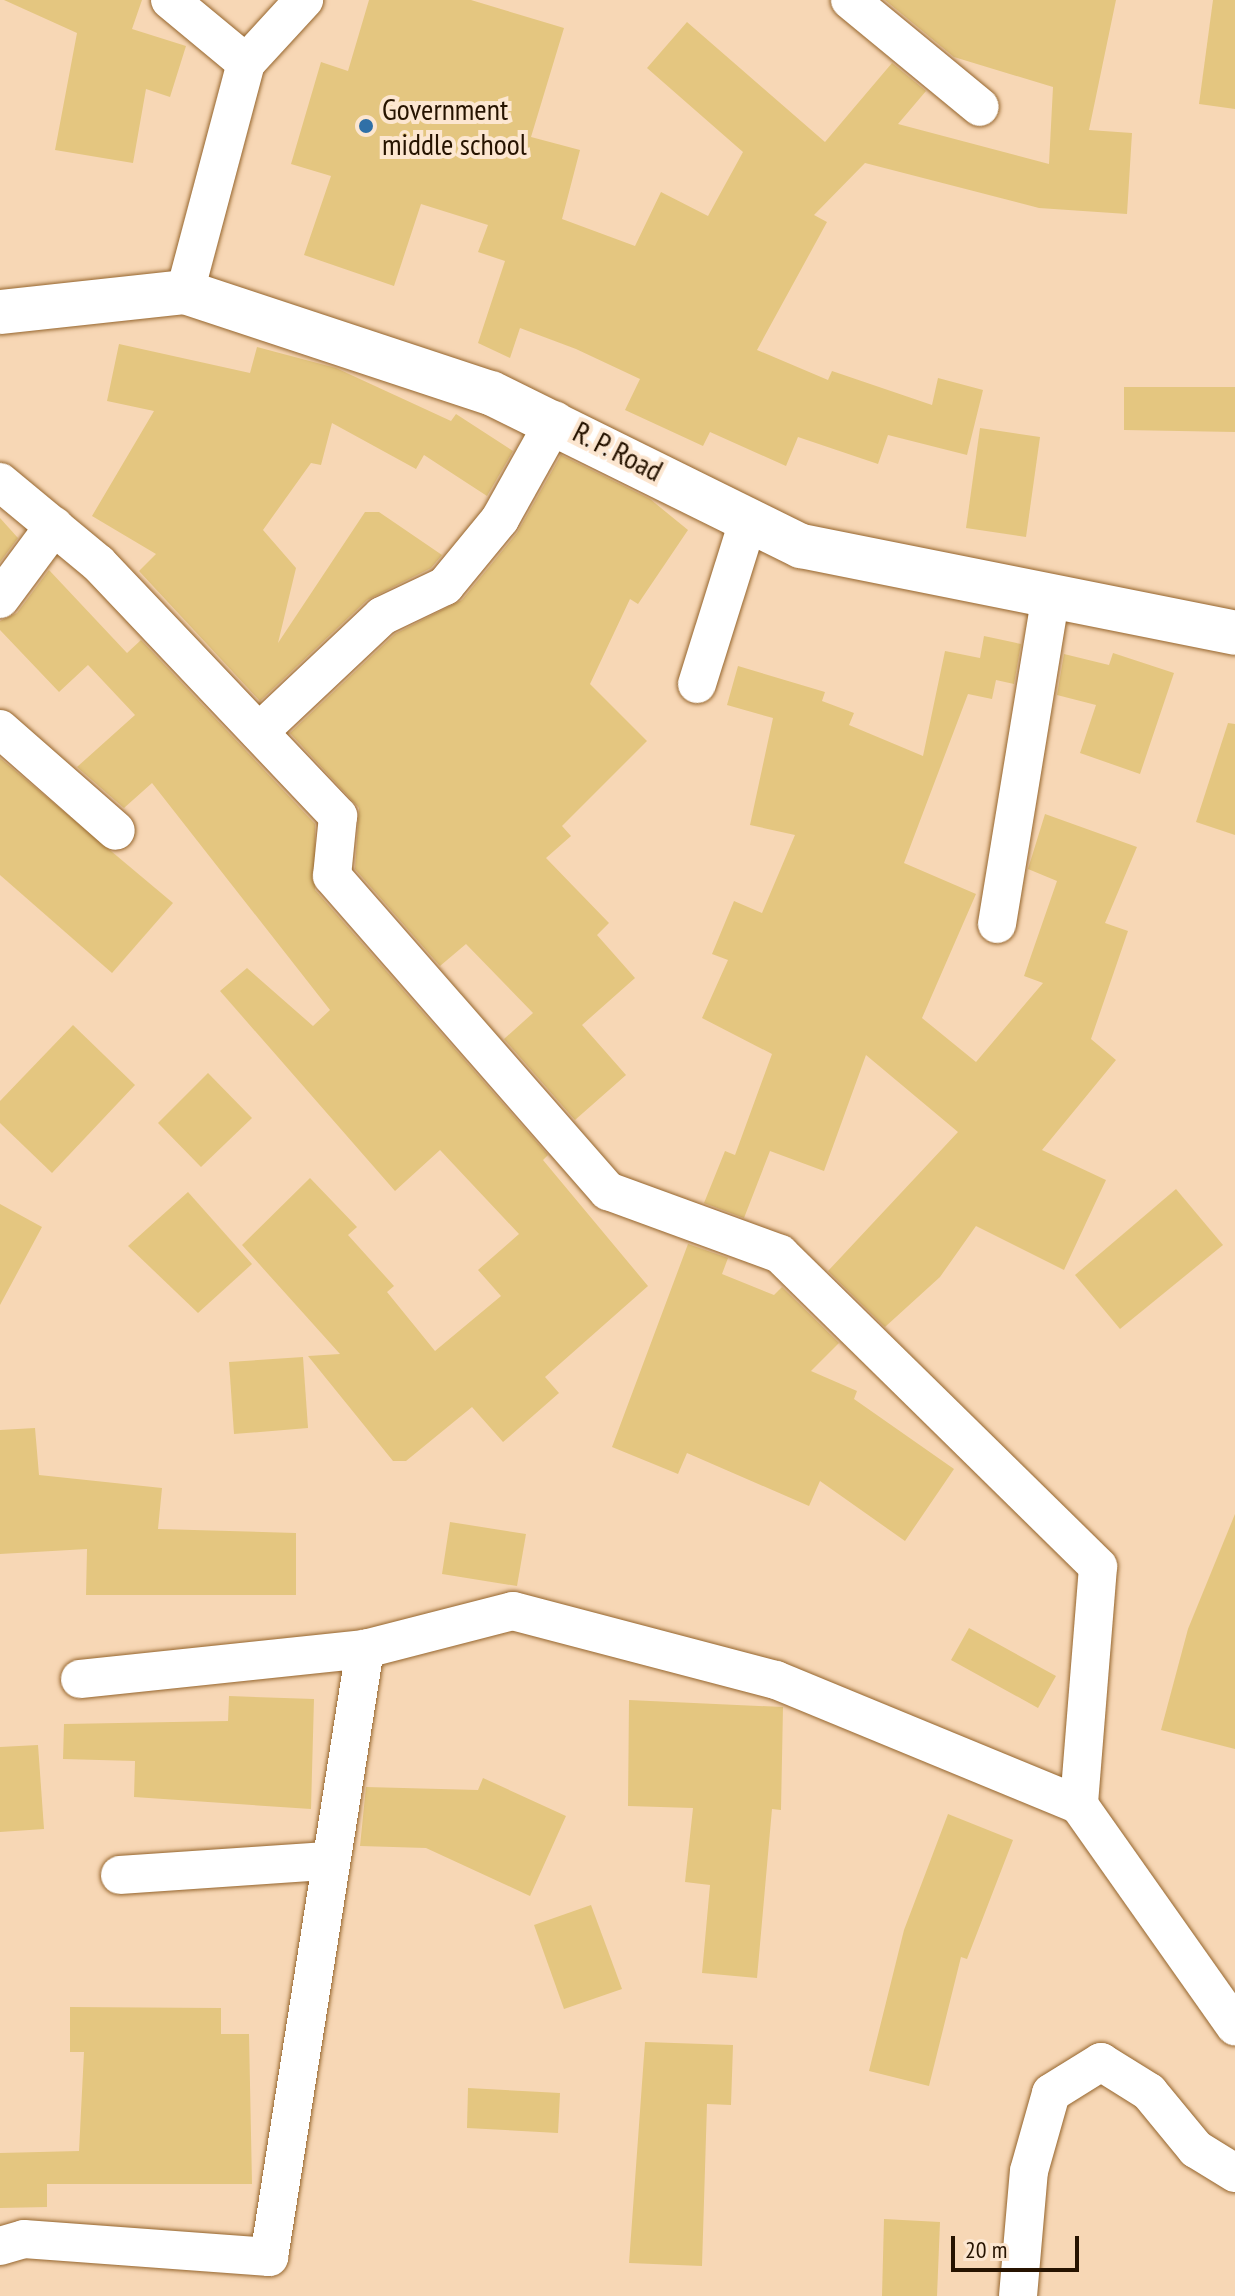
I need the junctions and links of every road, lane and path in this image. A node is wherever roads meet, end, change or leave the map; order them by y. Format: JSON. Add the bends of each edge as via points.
{"nodes":[{"id":1,"x":170,"y":0,"type":"edge"},
{"id":2,"x":304,"y":0,"type":"edge"},
{"id":3,"x":850,"y":0,"type":"edge"},
{"id":4,"x":246,"y":63,"type":"junction"},
{"id":5,"x":980,"y":107,"type":"dead end"},
{"id":6,"x":185,"y":292,"type":"junction"},
{"id":7,"x":0,"y":312,"type":"edge"},
{"id":8,"x":555,"y":420,"type":"junction"},
{"id":9,"x":0,"y":482,"type":"edge"},
{"id":10,"x":749,"y":518,"type":"junction"},
{"id":11,"x":54,"y":526,"type":"junction"},
{"id":12,"x":1051,"y":595,"type":"junction"},
{"id":13,"x":0,"y":599,"type":"edge"},
{"id":14,"x":1235,"y":633,"type":"edge"},
{"id":15,"x":697,"y":684,"type":"dead end"},
{"id":16,"x":0,"y":729,"type":"edge"},
{"id":17,"x":259,"y":732,"type":"junction"},
{"id":18,"x":116,"y":831,"type":"dead end"},
{"id":19,"x":997,"y":924,"type":"dead end"},
{"id":20,"x":365,"y":1649,"type":"junction"},
{"id":21,"x":80,"y":1679,"type":"dead end"},
{"id":22,"x":1079,"y":1805,"type":"junction"},
{"id":23,"x":327,"y":1861,"type":"junction"},
{"id":24,"x":120,"y":1875,"type":"dead end"},
{"id":25,"x":1235,"y":2026,"type":"edge"},
{"id":26,"x":1235,"y":2173,"type":"edge"},
{"id":27,"x":0,"y":2246,"type":"edge"},
{"id":28,"x":1018,"y":2296,"type":"edge"}],
"edges":[{"from":1,"to":4,"type":"street"},
{"from":2,"to":4,"type":"street"},
{"from":3,"to":5,"type":"street"},
{"from":4,"to":6,"type":"street"},
{"from":6,"to":7,"type":"street","name":"R. P. Road"},
{"from":6,"to":8,"type":"street","name":"R. P. Road"},
{"from":8,"to":10,"type":"street","name":"R. P. Road"},
{"from":8,"to":17,"type":"street","via":[[500,519],[445,586],[382,616]]},
{"from":9,"to":11,"type":"street"},
{"from":10,"to":12,"type":"street","name":"R. P. Road","via":[[801,546]]},
{"from":10,"to":15,"type":"street"},
{"from":11,"to":13,"type":"street"},
{"from":11,"to":17,"type":"street","via":[[98,563]]},
{"from":12,"to":14,"type":"street","name":"R. P. Road"},
{"from":12,"to":19,"type":"street"},
{"from":16,"to":18,"type":"street"},
{"from":17,"to":22,"type":"street","via":[[338,816],[332,876],[608,1191],[780,1254],[1098,1567]]},
{"from":20,"to":21,"type":"street"},
{"from":20,"to":22,"type":"street","via":[[513,1611],[776,1680]]},
{"from":20,"to":23,"type":"street"},
{"from":22,"to":25,"type":"street"},
{"from":23,"to":24,"type":"street"},
{"from":23,"to":27,"type":"street","via":[[269,2257],[24,2239]]},
{"from":26,"to":28,"type":"street","via":[[1196,2149],[1149,2092],[1101,2062],[1051,2093],[1029,2171]]}]}
